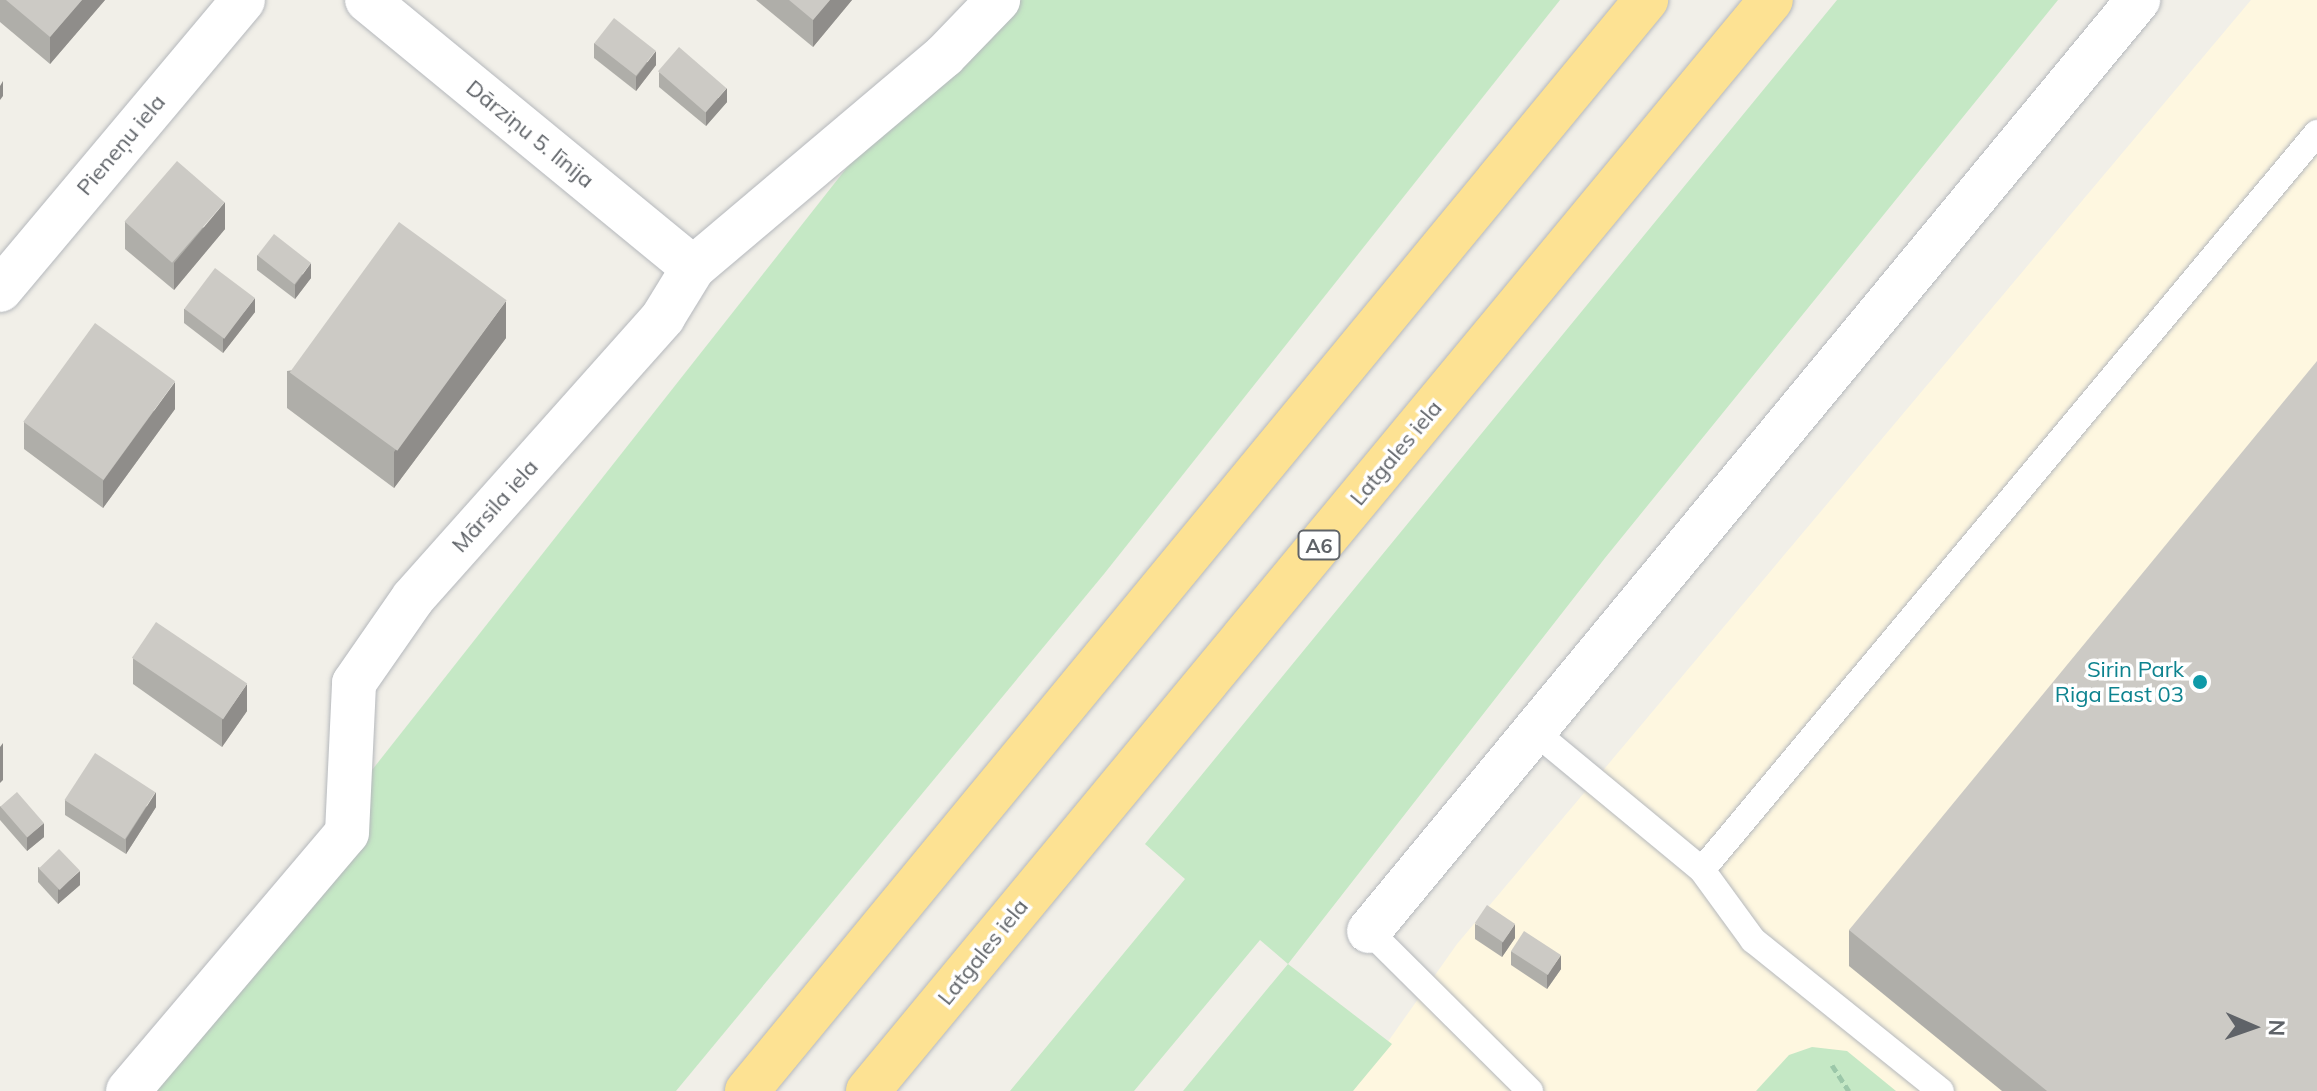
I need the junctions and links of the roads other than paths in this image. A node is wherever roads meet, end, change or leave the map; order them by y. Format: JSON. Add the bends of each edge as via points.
{"nodes":[{"id":1,"x":243,"y":0,"type":"edge"},
{"id":2,"x":367,"y":0,"type":"edge"},
{"id":3,"x":998,"y":0,"type":"edge"},
{"id":4,"x":1646,"y":0,"type":"edge"},
{"id":5,"x":1771,"y":0,"type":"edge"},
{"id":6,"x":2138,"y":0,"type":"edge"},
{"id":7,"x":2317,"y":133,"type":"edge"},
{"id":8,"x":693,"y":268,"type":"junction"},
{"id":9,"x":0,"y":290,"type":"edge"},
{"id":10,"x":1534,"y":731,"type":"junction"},
{"id":11,"x":1702,"y":870,"type":"junction"},
{"id":12,"x":1369,"y":931,"type":"joint"},
{"id":13,"x":128,"y":1091,"type":"edge"},
{"id":14,"x":747,"y":1091,"type":"edge"},
{"id":15,"x":868,"y":1091,"type":"edge"},
{"id":16,"x":1530,"y":1091,"type":"edge"},
{"id":17,"x":1941,"y":1091,"type":"edge"}],
"edges":[{"from":1,"to":9,"type":"street","name":"Pieneņu iela"},
{"from":2,"to":8,"type":"street","name":"Dārziņu 5. līnija"},
{"from":3,"to":8,"type":"street","name":"Mārsila iela","via":[[944,56]]},
{"from":4,"to":14,"type":"highway"},
{"from":5,"to":15,"type":"highway","name":"Latgales iela","number":"A6"},
{"from":6,"to":10,"type":"street"},
{"from":7,"to":11,"type":"lane"},
{"from":8,"to":13,"type":"street","name":"Mārsila iela","via":[[663,317],[413,598],[354,683],[347,833]]},
{"from":10,"to":11,"type":"lane"},
{"from":10,"to":12,"type":"street"},
{"from":11,"to":17,"type":"lane","via":[[1753,940]]},
{"from":12,"to":16,"type":"lane"}]}
